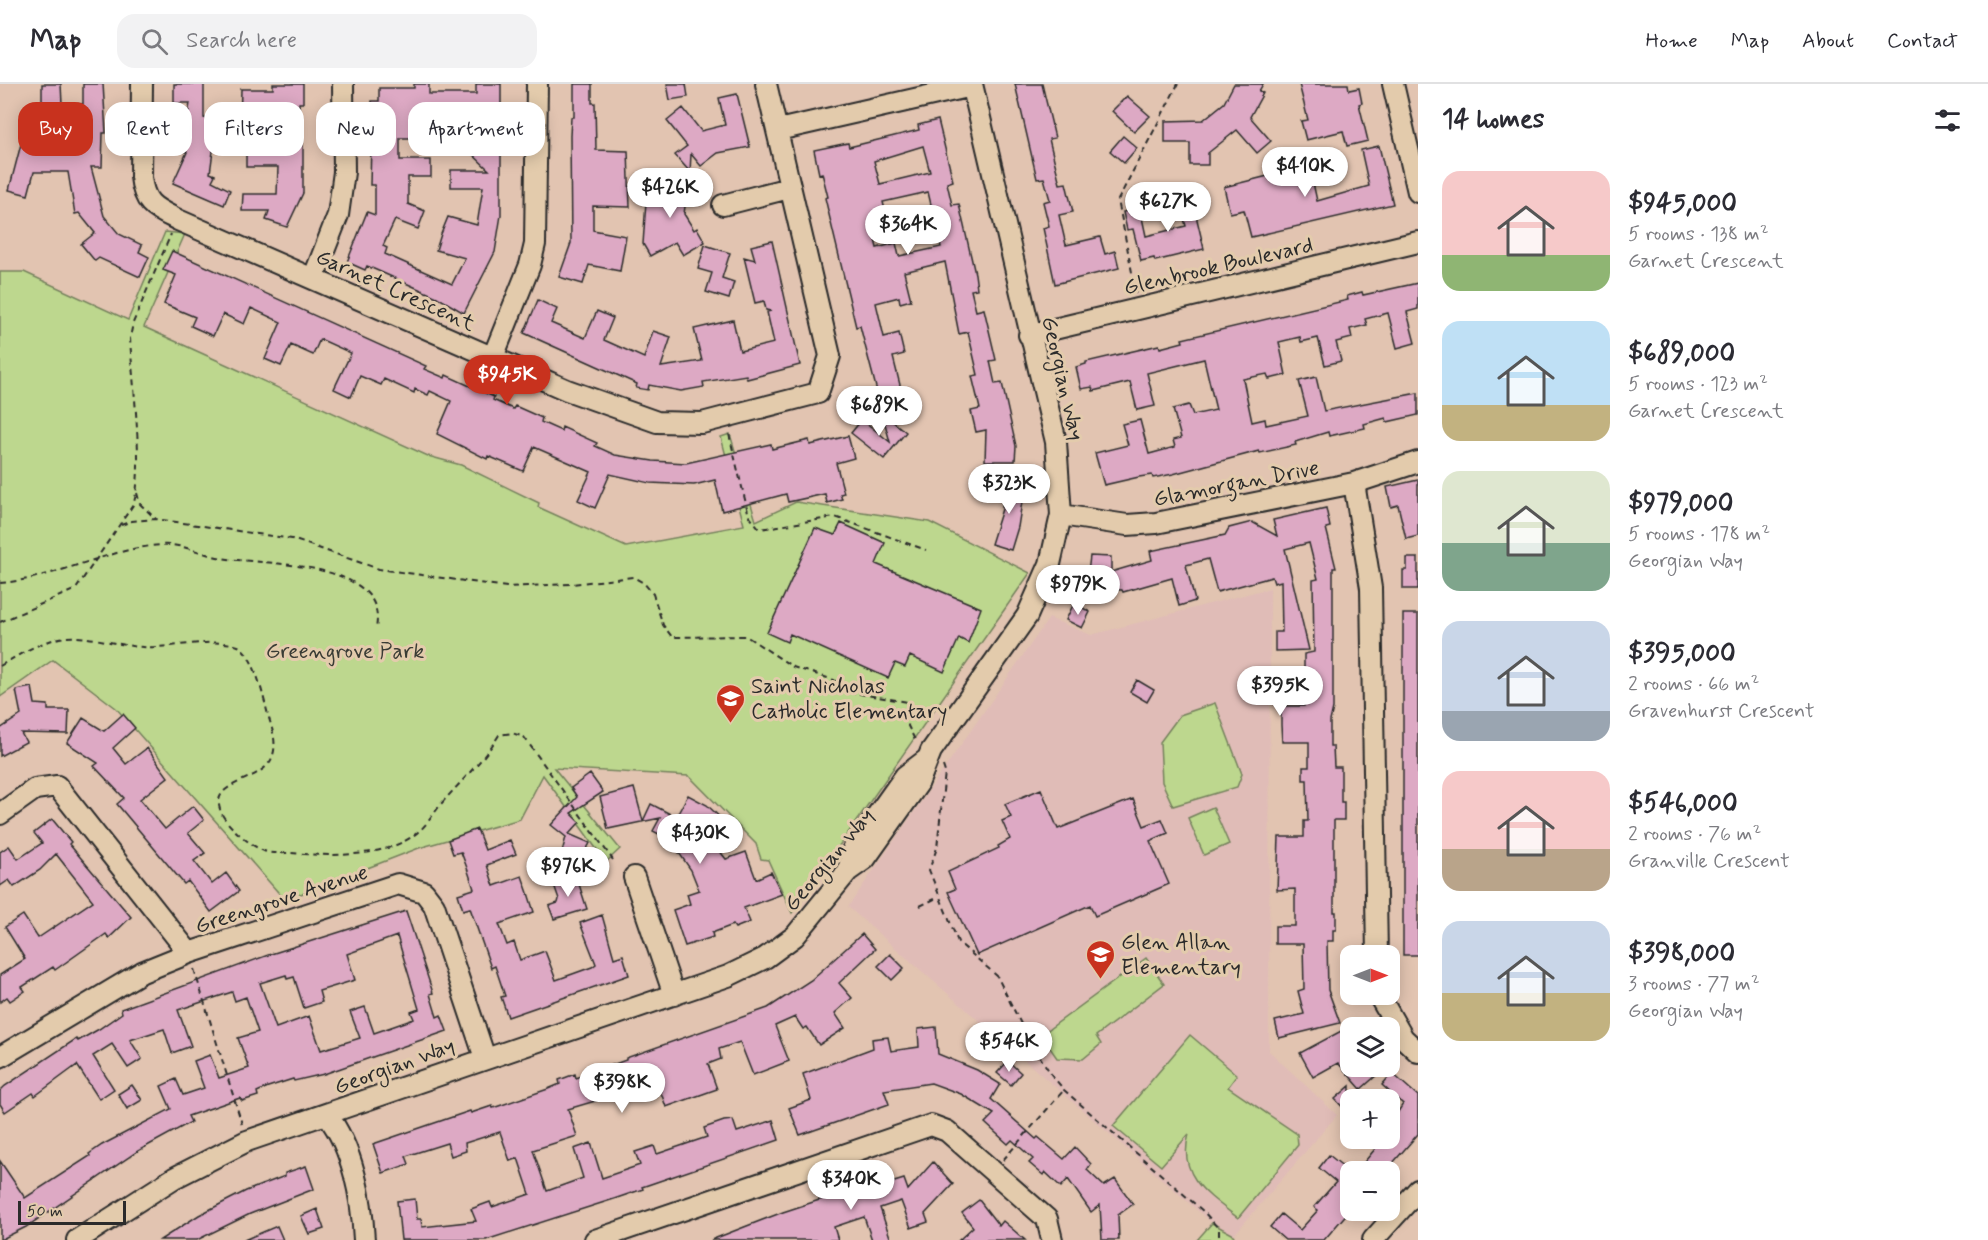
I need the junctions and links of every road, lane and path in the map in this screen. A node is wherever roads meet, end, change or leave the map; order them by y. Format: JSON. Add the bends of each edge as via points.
{"nodes":[{"id":1,"x":142,"y":84,"type":"edge"},
{"id":2,"x":344,"y":84,"type":"edge"},
{"id":3,"x":537,"y":84,"type":"edge"},
{"id":4,"x":766,"y":84,"type":"edge"},
{"id":5,"x":1178,"y":84,"type":"edge"},
{"id":6,"x":1394,"y":84,"type":"edge"},
{"id":7,"x":972,"y":85,"type":"edge"},
{"id":8,"x":778,"y":130,"type":"junction"},
{"id":9,"x":789,"y":188,"type":"junction"},
{"id":10,"x":1418,"y":192,"type":"edge"},
{"id":11,"x":723,"y":205,"type":"dead end"},
{"id":12,"x":175,"y":227,"type":"dead end"},
{"id":13,"x":1418,"y":242,"type":"edge"},
{"id":14,"x":313,"y":279,"type":"junction"},
{"id":15,"x":1139,"y":309,"type":"junction"},
{"id":16,"x":1029,"y":335,"type":"junction"},
{"id":17,"x":493,"y":357,"type":"junction"},
{"id":18,"x":725,"y":417,"type":"junction"},
{"id":19,"x":1418,"y":462,"type":"edge"},
{"id":20,"x":1354,"y":483,"type":"junction"},
{"id":21,"x":137,"y":493,"type":"junction"},
{"id":22,"x":1061,"y":515,"type":"junction"},
{"id":23,"x":156,"y":519,"type":"junction"},
{"id":24,"x":121,"y":525,"type":"junction"},
{"id":25,"x":926,"y":550,"type":"dead end"},
{"id":26,"x":95,"y":560,"type":"junction"},
{"id":27,"x":0,"y":583,"type":"edge"},
{"id":28,"x":0,"y":622,"type":"edge"},
{"id":29,"x":376,"y":628,"type":"dead end"},
{"id":30,"x":0,"y":666,"type":"edge"},
{"id":31,"x":908,"y":702,"type":"dead end"},
{"id":32,"x":909,"y":714,"type":"dead end"},
{"id":33,"x":929,"y":754,"type":"junction"},
{"id":34,"x":0,"y":814,"type":"edge"},
{"id":35,"x":613,"y":860,"type":"dead end"},
{"id":36,"x":634,"y":877,"type":"dead end"},
{"id":37,"x":939,"y":897,"type":"junction"},
{"id":38,"x":920,"y":906,"type":"dead end"},
{"id":39,"x":1377,"y":945,"type":"edge"},
{"id":40,"x":189,"y":953,"type":"junction"},
{"id":41,"x":674,"y":995,"type":"junction"},
{"id":42,"x":1384,"y":1005,"type":"edge"},
{"id":43,"x":1418,"y":1052,"type":"edge"},
{"id":44,"x":0,"y":1057,"type":"edge"},
{"id":45,"x":485,"y":1058,"type":"junction"},
{"id":46,"x":1064,"y":1090,"type":"junction"},
{"id":47,"x":327,"y":1115,"type":"junction"},
{"id":48,"x":247,"y":1141,"type":"junction"},
{"id":49,"x":992,"y":1171,"type":"junction"},
{"id":50,"x":1418,"y":1190,"type":"edge"},
{"id":51,"x":77,"y":1240,"type":"edge"},
{"id":52,"x":364,"y":1240,"type":"edge"},
{"id":53,"x":595,"y":1240,"type":"edge"},
{"id":54,"x":1052,"y":1240,"type":"edge"},
{"id":55,"x":1219,"y":1240,"type":"edge"},
{"id":56,"x":1373,"y":1240,"type":"edge"}],
"edges":[{"from":1,"to":14,"type":"street","name":"Garnet Crescent","via":[[141,177],[142,191],[150,206]]},
{"from":2,"to":14,"type":"street","via":[[344,172],[339,204]]},
{"from":3,"to":17,"type":"street","via":[[535,244],[531,265]]},
{"from":4,"to":8,"type":"street","name":"Garnet Crescent"},
{"from":5,"to":15,"type":"path","via":[[1118,200]]},
{"from":6,"to":10,"type":"street"},
{"from":7,"to":8,"type":"street"},
{"from":7,"to":16,"type":"street","name":"Georgian Way"},
{"from":8,"to":9,"type":"street","name":"Garnet Crescent"},
{"from":9,"to":11,"type":"street"},
{"from":9,"to":18,"type":"street","name":"Garnet Crescent","via":[[830,356],[818,393]]},
{"from":12,"to":21,"type":"path","via":[[133,323],[130,339]]},
{"from":13,"to":15,"type":"street","name":"Glenbrook Boulevard"},
{"from":14,"to":17,"type":"street","name":"Garnet Crescent"},
{"from":15,"to":16,"type":"street","name":"Glenbrook Boulevard"},
{"from":16,"to":22,"type":"street","name":"Georgian Way","via":[[1056,442]]},
{"from":17,"to":18,"type":"street","name":"Garnet Crescent","via":[[567,390],[657,422],[702,423]]},
{"from":18,"to":25,"type":"path","via":[[749,516],[760,529],[835,518]]},
{"from":19,"to":20,"type":"street","name":"Glamorgan Drive"},
{"from":20,"to":22,"type":"street","name":"Glamorgan Drive","via":[[1156,523],[1127,525]]},
{"from":20,"to":39,"type":"street","via":[[1371,588]]},
{"from":21,"to":23,"type":"path","via":[[140,504]]},
{"from":21,"to":24,"type":"path"},
{"from":22,"to":33,"type":"street","name":"Georgian Way","via":[[1050,564],[1027,616]]},
{"from":23,"to":24,"type":"path","via":[[132,520]]},
{"from":23,"to":31,"type":"path","via":[[292,539],[379,569],[480,584],[530,587],[633,577],[652,594],[672,638],[746,636],[793,667],[834,680],[849,692]]},
{"from":24,"to":26,"type":"path"},
{"from":26,"to":27,"type":"path"},
{"from":26,"to":28,"type":"path","via":[[83,581],[68,594]]},
{"from":26,"to":29,"type":"path","via":[[164,544],[225,559],[317,569],[365,590],[376,607]]},
{"from":30,"to":35,"type":"path","via":[[35,647],[65,637],[146,648],[239,646],[247,653],[254,670],[274,749],[269,765],[223,791],[218,805],[239,834],[264,851],[353,855],[391,846],[418,833],[485,757],[499,735],[512,733],[524,737]]},
{"from":32,"to":33,"type":"path","via":[[908,726]]},
{"from":33,"to":37,"type":"path","via":[[945,772],[937,848],[929,870]]},
{"from":33,"to":41,"type":"street","name":"Georgian Way","via":[[918,784],[865,859],[848,871],[795,936],[765,958]]},
{"from":34,"to":40,"type":"street","via":[[35,789],[57,786]]},
{"from":36,"to":41,"type":"street"},
{"from":37,"to":38,"type":"path"},
{"from":37,"to":46,"type":"path","via":[[958,942],[997,976],[1029,1040]]},
{"from":40,"to":44,"type":"street","name":"Greengrove Avenue","via":[[142,972]]},
{"from":40,"to":45,"type":"street","name":"Greengrove Avenue","via":[[398,884],[411,886],[424,892],[434,905]]},
{"from":40,"to":48,"type":"path"},
{"from":41,"to":45,"type":"street","name":"Georgian Way"},
{"from":42,"to":43,"type":"street","via":[[1403,1038]]},
{"from":45,"to":47,"type":"street","name":"Georgian Way"},
{"from":46,"to":49,"type":"path"},
{"from":46,"to":55,"type":"path","via":[[1209,1217],[1219,1229]]},
{"from":47,"to":48,"type":"street","name":"Georgian Way"},
{"from":47,"to":52,"type":"street","via":[[340,1132],[358,1190]]},
{"from":48,"to":51,"type":"street","name":"Georgian Way","via":[[174,1178]]},
{"from":49,"to":53,"type":"street","via":[[947,1131],[931,1125]]},
{"from":49,"to":54,"type":"street","via":[[1047,1219]]},
{"from":50,"to":56,"type":"street"}]}
